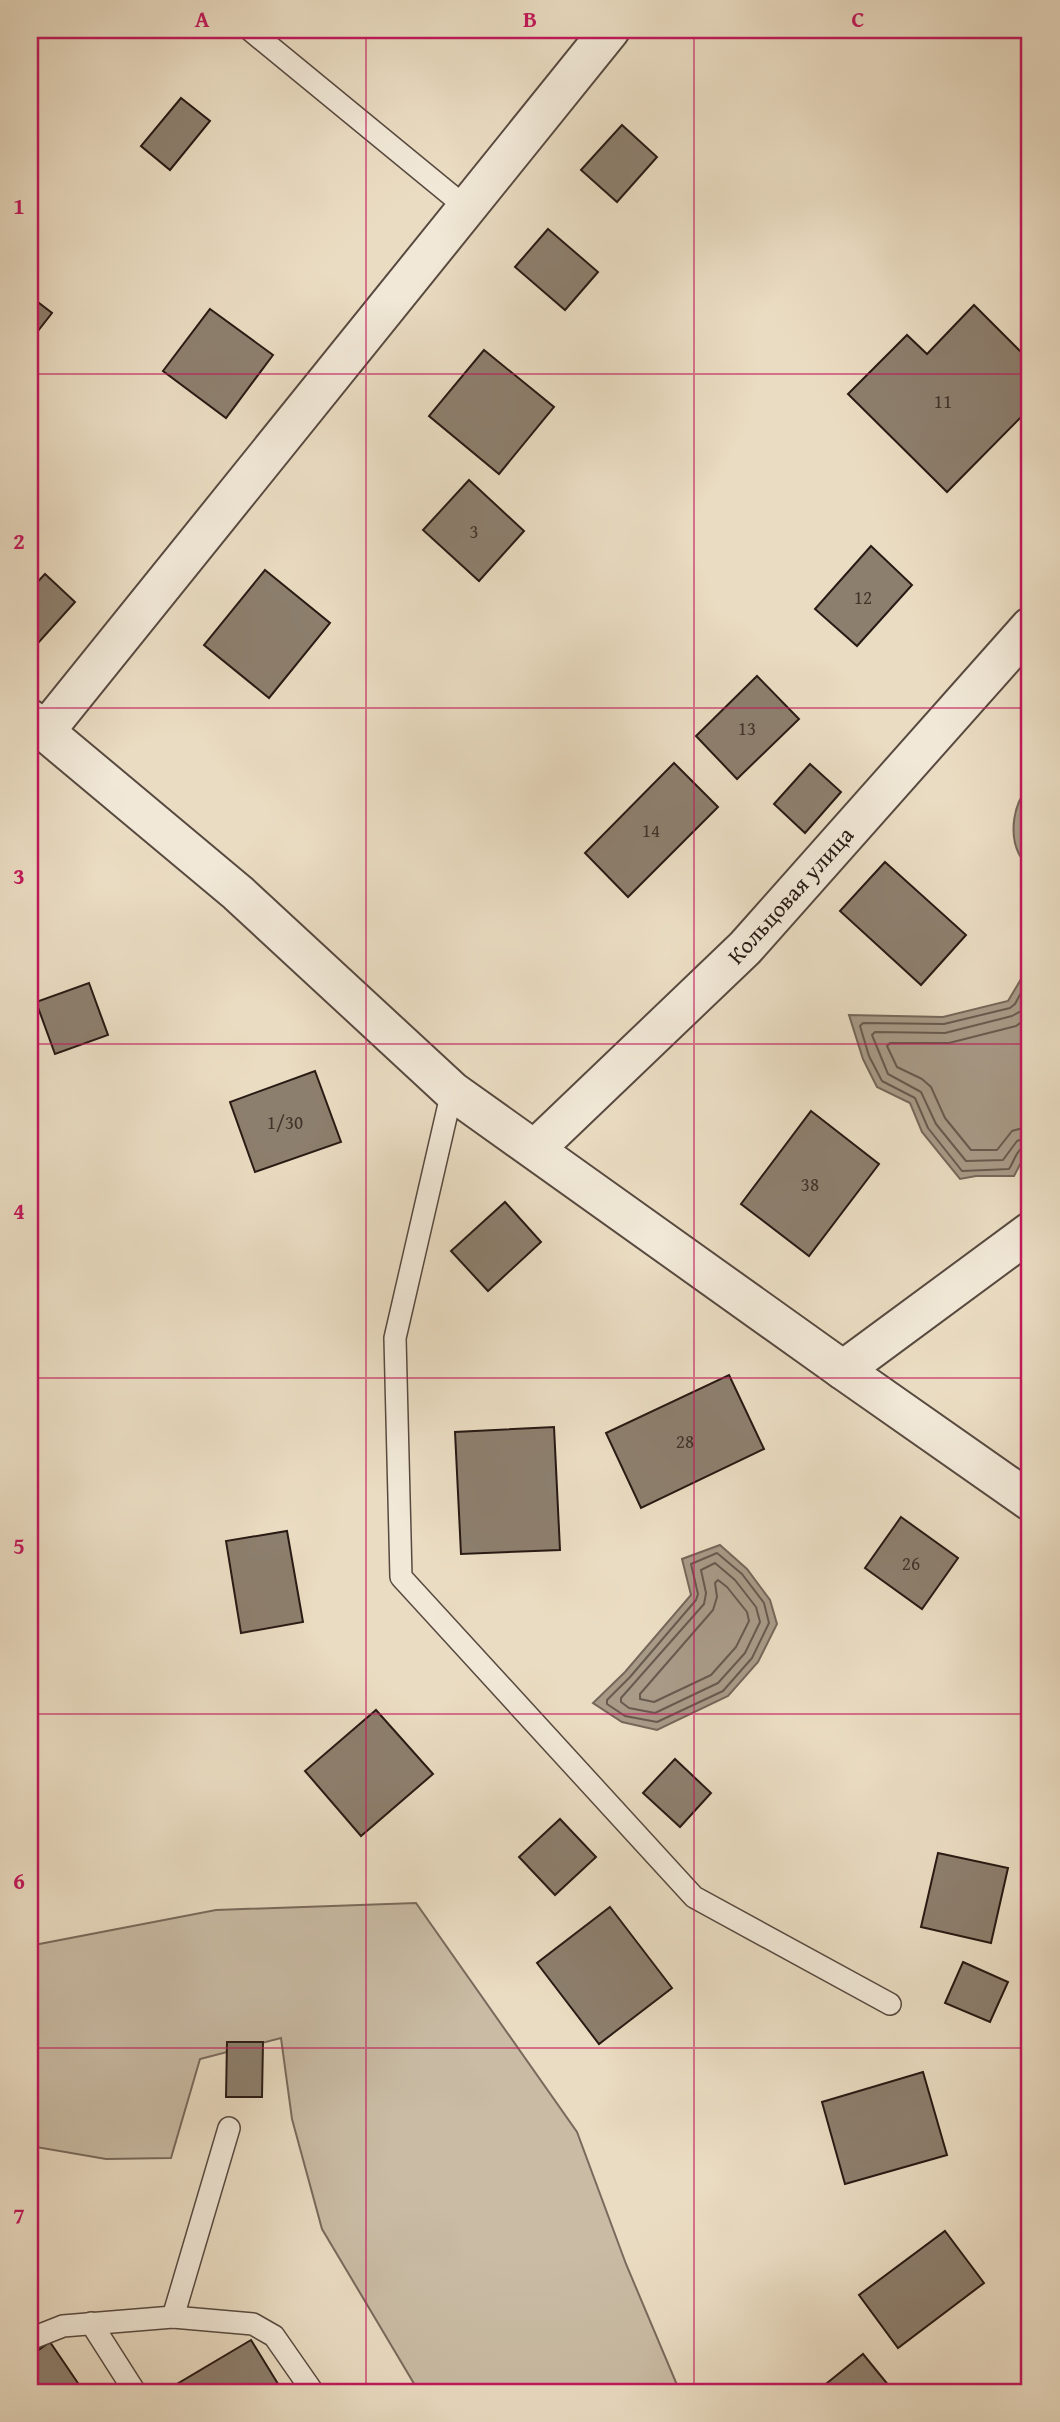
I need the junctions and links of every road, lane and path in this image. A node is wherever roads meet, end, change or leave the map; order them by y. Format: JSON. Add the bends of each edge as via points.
{"nodes":[{"id":1,"x":250,"y":30,"type":"edge"},
{"id":2,"x":610,"y":30,"type":"edge"},
{"id":3,"x":468,"y":209,"type":"junction"},
{"id":4,"x":1030,"y":627,"type":"edge"},
{"id":5,"x":38,"y":724,"type":"edge"},
{"id":6,"x":452,"y":1091,"type":"junction"},
{"id":7,"x":535,"y":1149,"type":"junction"},
{"id":8,"x":1030,"y":1232,"type":"edge"},
{"id":9,"x":843,"y":1370,"type":"junction"},
{"id":10,"x":1030,"y":1501,"type":"edge"},
{"id":11,"x":890,"y":2004,"type":"dead end"},
{"id":12,"x":229,"y":2128,"type":"dead end"},
{"id":13,"x":173,"y":2317,"type":"junction"},
{"id":14,"x":91,"y":2323,"type":"junction"},
{"id":15,"x":30,"y":2339,"type":"edge"},
{"id":16,"x":135,"y":2392,"type":"edge"},
{"id":17,"x":313,"y":2392,"type":"edge"}],
"edges":[{"from":1,"to":3,"type":"lane"},
{"from":2,"to":3,"type":"street"},
{"from":3,"to":5,"type":"street"},
{"from":4,"to":7,"type":"street","name":"Кольцовая улица","via":[[745,948]]},
{"from":5,"to":6,"type":"street","via":[[238,893]]},
{"from":6,"to":7,"type":"street"},
{"from":6,"to":11,"type":"lane","via":[[395,1338],[401,1577],[694,1897]]},
{"from":7,"to":9,"type":"street"},
{"from":8,"to":9,"type":"street"},
{"from":9,"to":10,"type":"street"},
{"from":12,"to":13,"type":"lane"},
{"from":13,"to":14,"type":"lane"},
{"from":13,"to":17,"type":"lane","via":[[253,2323],[274,2336]]},
{"from":14,"to":15,"type":"lane","via":[[63,2326]]},
{"from":14,"to":16,"type":"lane"}]}
